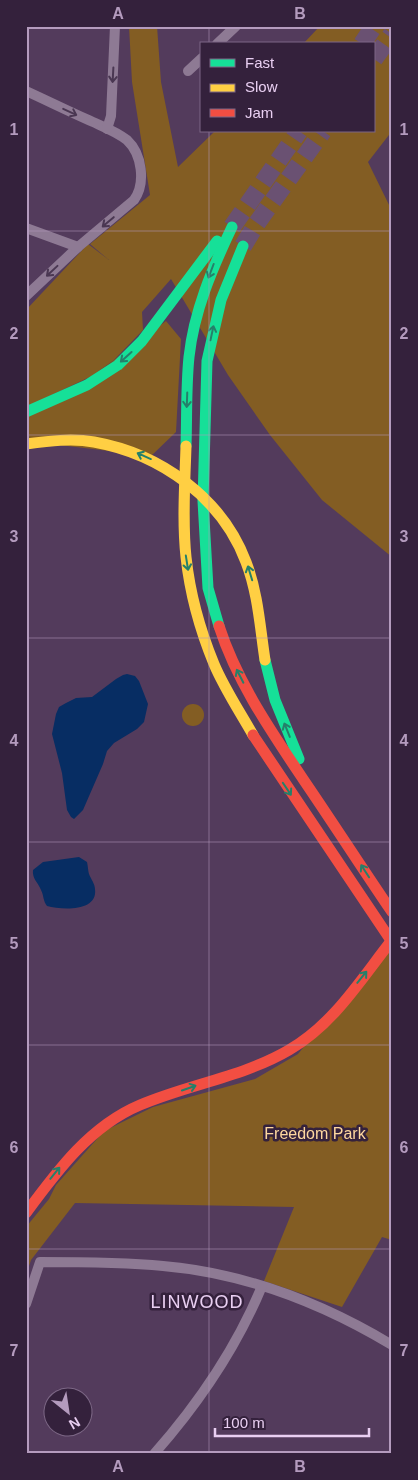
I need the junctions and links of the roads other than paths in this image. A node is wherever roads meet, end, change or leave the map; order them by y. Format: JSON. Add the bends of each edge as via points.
{"nodes":[{"id":1,"x":115,"y":26,"type":"edge"},
{"id":2,"x":236,"y":26,"type":"edge"},
{"id":3,"x":219,"y":42,"type":"edge"},
{"id":4,"x":200,"y":60,"type":"edge"},
{"id":5,"x":188,"y":71,"type":"dead end"},
{"id":6,"x":26,"y":91,"type":"edge"},
{"id":7,"x":107,"y":129,"type":"junction"},
{"id":8,"x":26,"y":228,"type":"edge"},
{"id":9,"x":243,"y":246,"type":"tunnel mouth"},
{"id":10,"x":78,"y":247,"type":"junction"},
{"id":11,"x":26,"y":296,"type":"edge"},
{"id":12,"x":26,"y":412,"type":"edge"},
{"id":13,"x":26,"y":444,"type":"edge"},
{"id":14,"x":312,"y":791,"type":"junction"},
{"id":15,"x":392,"y":912,"type":"edge"},
{"id":16,"x":392,"y":941,"type":"edge"},
{"id":17,"x":26,"y":1212,"type":"edge"},
{"id":18,"x":262,"y":1286,"type":"junction"},
{"id":19,"x":26,"y":1304,"type":"edge"},
{"id":20,"x":392,"y":1345,"type":"edge"},
{"id":21,"x":154,"y":1454,"type":"edge"}],
"edges":[{"from":1,"to":7,"type":"street","one_way":true,"via":[[111,116]]},
{"from":2,"to":3,"type":"street"},
{"from":4,"to":5,"type":"street"},
{"from":6,"to":7,"type":"street","one_way":true},
{"from":7,"to":10,"type":"street","one_way":true,"via":[[126,140],[137,153],[142,180],[134,200]]},
{"from":8,"to":10,"type":"street"},
{"from":14,"to":9,"type":"highway","one_way":true,"via":[[258,709],[227,651],[208,588],[203,501],[206,381],[221,300]]},
{"from":10,"to":11,"type":"street","one_way":true},
{"from":12,"to":16,"type":"highway","one_way":true,"via":[[103,376],[131,353],[214,244],[232,227],[199,307],[189,357],[184,514],[192,594],[201,629],[224,683],[270,763]]},
{"from":14,"to":13,"type":"highway","one_way":true,"via":[[272,692],[256,596],[246,561],[213,507],[174,472],[131,450],[76,440]]},
{"from":15,"to":14,"type":"highway","one_way":true},
{"from":17,"to":16,"type":"highway","one_way":true,"via":[[72,1154],[114,1118],[135,1106],[273,1060],[306,1039],[332,1015]]},
{"from":18,"to":19,"type":"street","via":[[163,1266],[40,1262]]},
{"from":18,"to":20,"type":"street","via":[[334,1313]]},
{"from":18,"to":21,"type":"street","via":[[224,1364]]}]}
